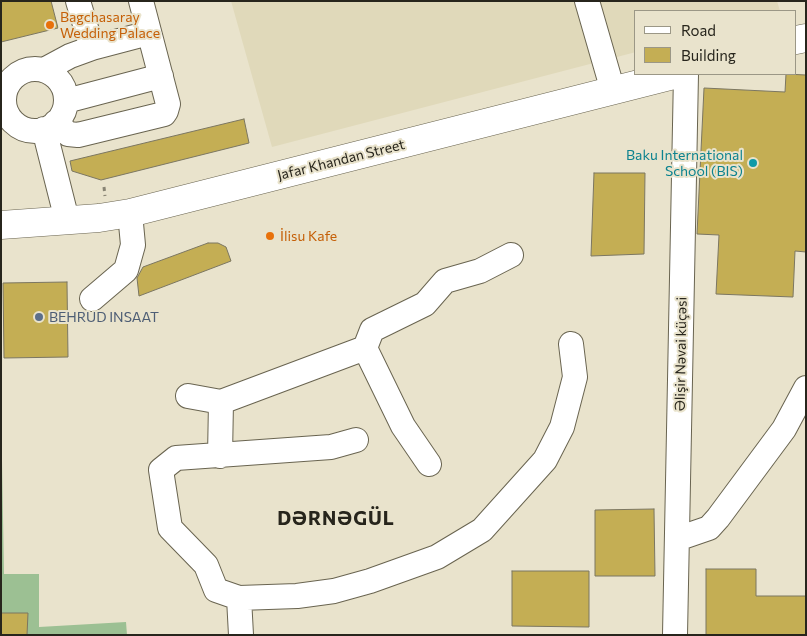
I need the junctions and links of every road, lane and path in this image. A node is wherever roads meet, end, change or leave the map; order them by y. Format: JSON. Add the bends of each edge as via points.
{"nodes":[{"id":1,"x":78,"y":1,"type":"edge"},
{"id":2,"x":141,"y":1,"type":"edge"},
{"id":3,"x":587,"y":1,"type":"edge"},
{"id":4,"x":149,"y":33,"type":"junction"},
{"id":5,"x":92,"y":48,"type":"junction"},
{"id":6,"x":44,"y":70,"type":"junction"},
{"id":7,"x":674,"y":75,"type":"edge"},
{"id":8,"x":686,"y":75,"type":"edge"},
{"id":9,"x":7,"y":76,"type":"edge"},
{"id":10,"x":161,"y":76,"type":"junction"},
{"id":11,"x":613,"y":91,"type":"junction"},
{"id":12,"x":66,"y":101,"type":"junction"},
{"id":13,"x":7,"y":122,"type":"edge"},
{"id":14,"x":50,"y":126,"type":"junction"},
{"id":15,"x":130,"y":212,"type":"junction"},
{"id":16,"x":68,"y":220,"type":"junction"},
{"id":17,"x":1,"y":224,"type":"edge"},
{"id":18,"x":511,"y":255,"type":"dead end"},
{"id":19,"x":92,"y":298,"type":"dead end"},
{"id":20,"x":572,"y":344,"type":"dead end"},
{"id":21,"x":366,"y":348,"type":"junction"},
{"id":22,"x":806,"y":388,"type":"edge"},
{"id":23,"x":188,"y":396,"type":"dead end"},
{"id":24,"x":221,"y":402,"type":"junction"},
{"id":25,"x":356,"y":440,"type":"dead end"},
{"id":26,"x":220,"y":456,"type":"junction"},
{"id":27,"x":430,"y":464,"type":"dead end"},
{"id":28,"x":677,"y":539,"type":"junction"},
{"id":29,"x":239,"y":598,"type":"junction"},
{"id":30,"x":241,"y":635,"type":"edge"},
{"id":31,"x":675,"y":635,"type":"edge"}],
"edges":[{"from":1,"to":5,"type":"street"},
{"from":2,"to":4,"type":"street"},
{"from":3,"to":11,"type":"street"},
{"from":4,"to":5,"type":"street"},
{"from":4,"to":10,"type":"street"},
{"from":5,"to":6,"type":"street"},
{"from":6,"to":9,"type":"street","via":[[28,69]]},
{"from":6,"to":12,"type":"street","via":[[62,85]]},
{"from":7,"to":11,"type":"main road","name":"Jafar Khandan Street"},
{"from":8,"to":28,"type":"street","name":"Əlişir Nəvai küçəsi"},
{"from":9,"to":13,"type":"street","via":[[3,99]]},
{"from":10,"to":12,"type":"street"},
{"from":10,"to":14,"type":"street","via":[[168,104],[164,114],[78,135]]},
{"from":11,"to":15,"type":"main road","name":"Jafar Khandan Street"},
{"from":12,"to":14,"type":"street","via":[[61,116]]},
{"from":13,"to":14,"type":"street","via":[[26,129]]},
{"from":14,"to":16,"type":"street"},
{"from":15,"to":16,"type":"main road","name":"Jafar Khandan Street"},
{"from":15,"to":19,"type":"street","via":[[134,245],[126,270]]},
{"from":16,"to":17,"type":"main road","name":"Jafar Khandan Street"},
{"from":18,"to":21,"type":"street","via":[[480,271],[445,281],[425,304],[372,330]]},
{"from":20,"to":29,"type":"street","via":[[575,376],[562,427],[545,460],[482,530],[437,557],[370,581],[334,591],[297,596]]},
{"from":21,"to":24,"type":"street"},
{"from":21,"to":27,"type":"street","via":[[403,426]]},
{"from":22,"to":28,"type":"street","via":[[784,430],[718,518],[709,528]]},
{"from":23,"to":24,"type":"street"},
{"from":24,"to":26,"type":"street"},
{"from":25,"to":26,"type":"street","via":[[331,447]]},
{"from":26,"to":29,"type":"street","via":[[176,458],[161,470],[170,528],[206,565],[216,590]]},
{"from":28,"to":31,"type":"street","name":"Əlişir Nəvai küçəsi"},
{"from":29,"to":30,"type":"street"}]}
